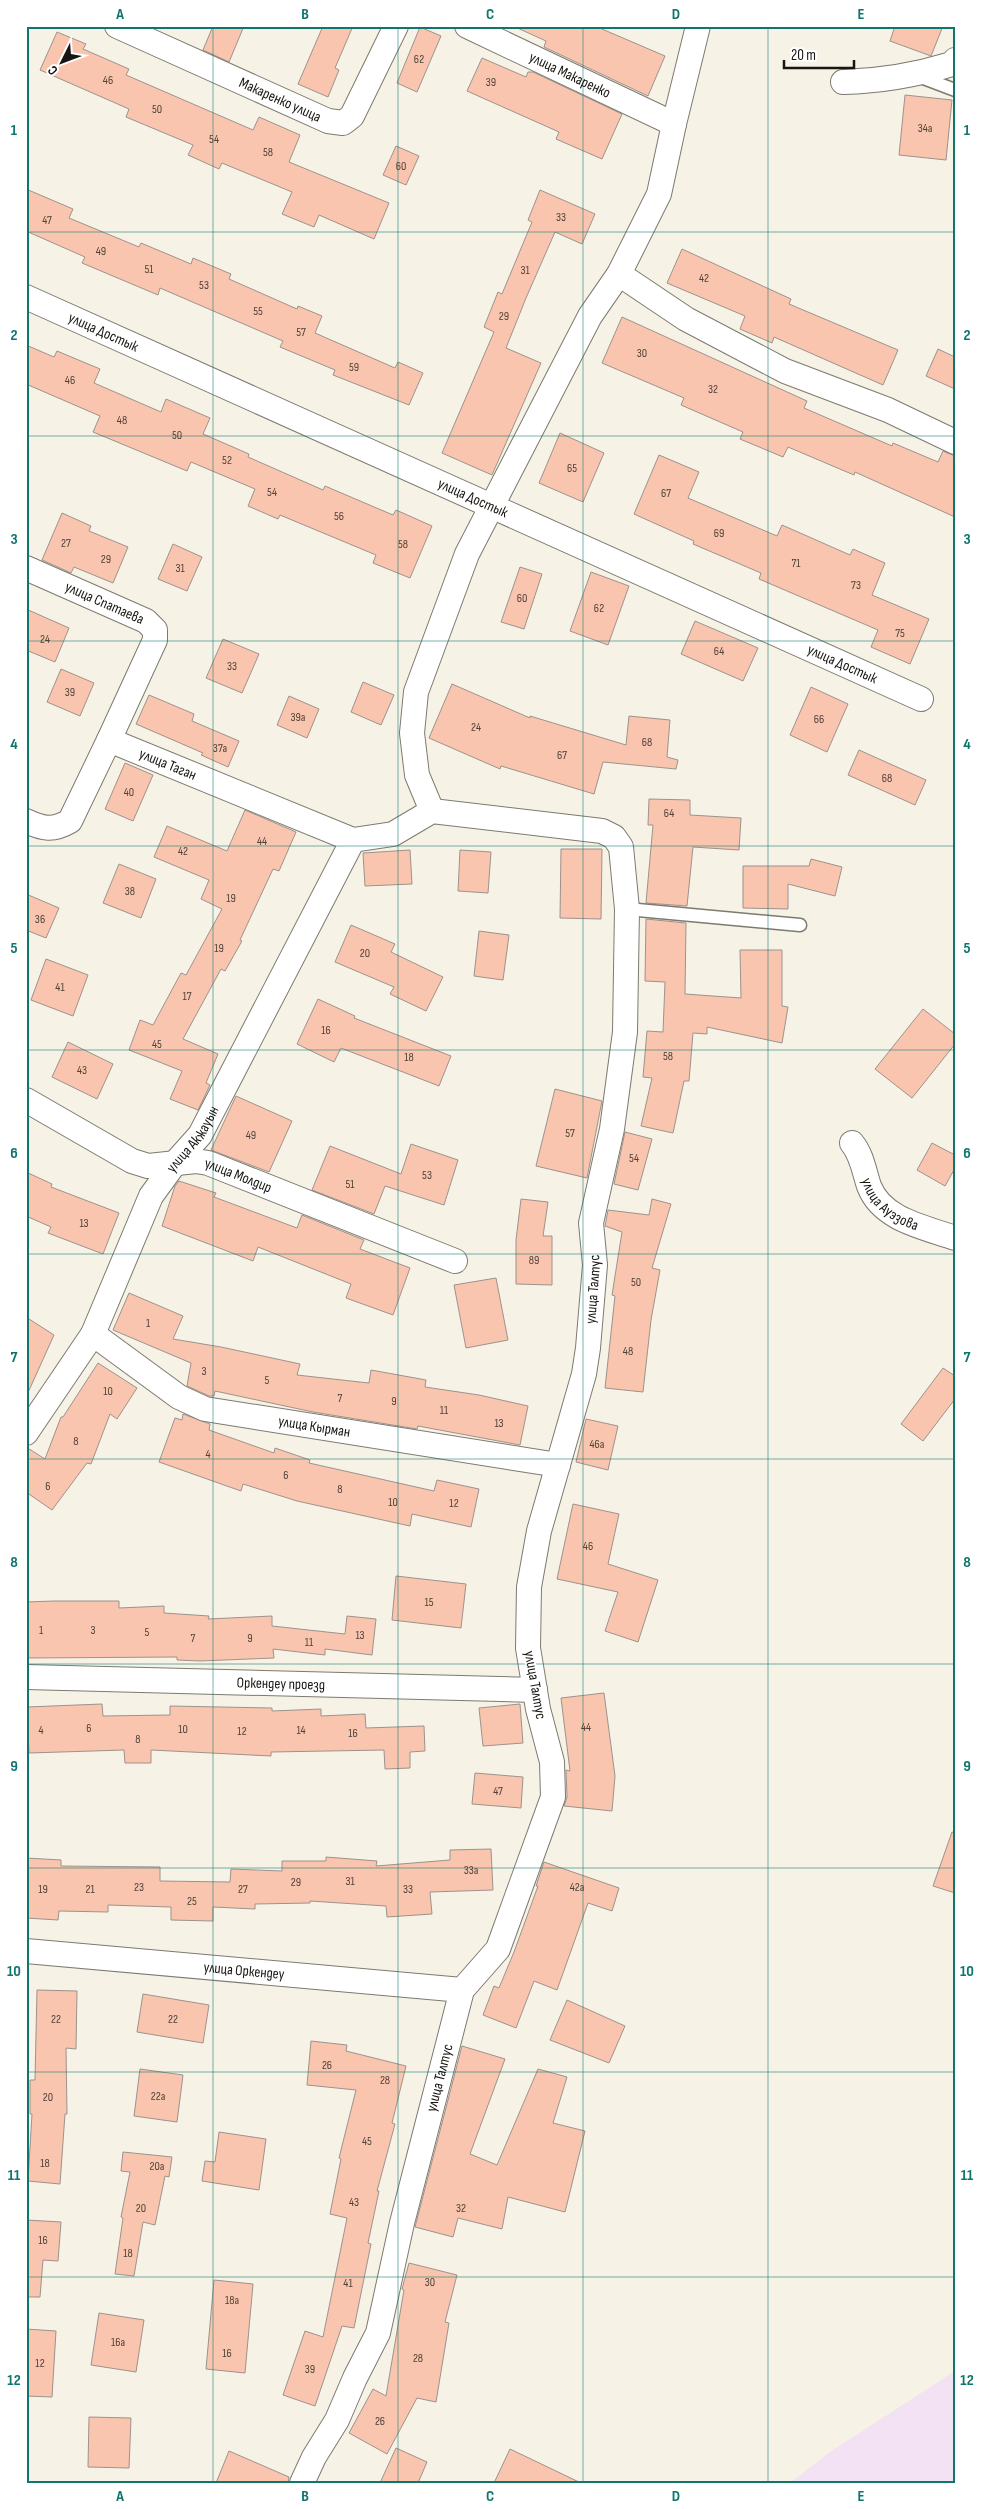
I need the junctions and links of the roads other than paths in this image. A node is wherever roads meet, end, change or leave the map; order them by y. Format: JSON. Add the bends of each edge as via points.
{"nodes":[{"id":1,"x":117,"y":26,"type":"edge"},
{"id":2,"x":396,"y":26,"type":"edge"},
{"id":3,"x":467,"y":26,"type":"edge"},
{"id":4,"x":698,"y":26,"type":"edge"},
{"id":5,"x":954,"y":62,"type":"edge"},
{"id":6,"x":915,"y":75,"type":"junction"},
{"id":7,"x":843,"y":82,"type":"dead end"},
{"id":8,"x":955,"y":90,"type":"edge"},
{"id":9,"x":674,"y":124,"type":"junction"},
{"id":10,"x":619,"y":274,"type":"junction"},
{"id":11,"x":26,"y":297,"type":"edge"},
{"id":12,"x":955,"y":442,"type":"edge"},
{"id":13,"x":492,"y":506,"type":"junction"},
{"id":14,"x":26,"y":568,"type":"edge"},
{"id":15,"x":921,"y":699,"type":"dead end"},
{"id":16,"x":109,"y":740,"type":"junction"},
{"id":17,"x":432,"y":811,"type":"junction"},
{"id":18,"x":26,"y":821,"type":"edge"},
{"id":19,"x":353,"y":840,"type":"junction"},
{"id":20,"x":627,"y":909,"type":"junction"},
{"id":21,"x":800,"y":924,"type":"dead end"},
{"id":22,"x":26,"y":1100,"type":"edge"},
{"id":23,"x":852,"y":1143,"type":"dead end"},
{"id":24,"x":175,"y":1163,"type":"junction"},
{"id":25,"x":955,"y":1238,"type":"edge"},
{"id":26,"x":455,"y":1261,"type":"dead end"},
{"id":27,"x":93,"y":1334,"type":"junction"},
{"id":28,"x":26,"y":1433,"type":"edge"},
{"id":29,"x":558,"y":1465,"type":"junction"},
{"id":30,"x":26,"y":1677,"type":"edge"},
{"id":31,"x":535,"y":1690,"type":"junction"},
{"id":32,"x":26,"y":1951,"type":"edge"},
{"id":33,"x":462,"y":1990,"type":"junction"},
{"id":34,"x":302,"y":2483,"type":"edge"}],
"edges":[{"from":1,"to":2,"type":"street","name":"Макаренко улица","via":[[328,121],[343,123],[352,116]]},
{"from":3,"to":9,"type":"street","name":"улица Макаренко"},
{"from":4,"to":9,"type":"street"},
{"from":5,"to":6,"type":"street"},
{"from":6,"to":7,"type":"street"},
{"from":6,"to":8,"type":"lane"},
{"from":9,"to":10,"type":"street","via":[[659,194]]},
{"from":10,"to":12,"type":"street","via":[[686,319],[785,371],[888,410]]},
{"from":10,"to":13,"type":"street","via":[[590,316]]},
{"from":11,"to":13,"type":"street","name":"улица Достык"},
{"from":13,"to":15,"type":"street","name":"улица Достык"},
{"from":13,"to":17,"type":"street","via":[[467,554],[416,692],[412,733],[417,775]]},
{"from":14,"to":16,"type":"street","name":"улица Спатаева","via":[[146,621],[155,630],[155,640]]},
{"from":16,"to":18,"type":"street","via":[[70,821],[57,828],[42,828]]},
{"from":16,"to":19,"type":"street","name":"улица Таган"},
{"from":17,"to":19,"type":"street","via":[[392,834]]},
{"from":17,"to":20,"type":"street","name":"улица Талтус","via":[[602,831],[614,837],[621,847]]},
{"from":19,"to":24,"type":"street","name":"улица Акжауын","via":[[200,1135]]},
{"from":20,"to":21,"type":"lane"},
{"from":20,"to":29,"type":"street","name":"улица Талтус","via":[[626,1032],[612,1128],[591,1223],[595,1265],[588,1348],[584,1374]]},
{"from":22,"to":24,"type":"street","name":"улица Молдир","via":[[132,1161],[148,1166]]},
{"from":23,"to":25,"type":"street","name":"улица Ауэзова","via":[[859,1151],[874,1196],[885,1208],[904,1220]]},
{"from":24,"to":26,"type":"street","name":"улица Молдир","via":[[208,1163]]},
{"from":24,"to":27,"type":"street","name":"улица Акжауын","via":[[151,1196]]},
{"from":27,"to":28,"type":"street","name":"улица Акжауын"},
{"from":27,"to":29,"type":"street","name":"улица Кырман","via":[[179,1397],[205,1409]]},
{"from":29,"to":31,"type":"street","name":"улица Талтус","via":[[539,1531],[528,1588],[528,1648]]},
{"from":30,"to":31,"type":"street","name":"Оркендеу проезд"},
{"from":31,"to":33,"type":"street","name":"улица Талтус","via":[[552,1762],[553,1797],[498,1949]]},
{"from":32,"to":33,"type":"street","name":"улица Оркендеу"},
{"from":33,"to":34,"type":"street","name":"улица Талтус","via":[[402,2222],[378,2333],[337,2420]]}]}
